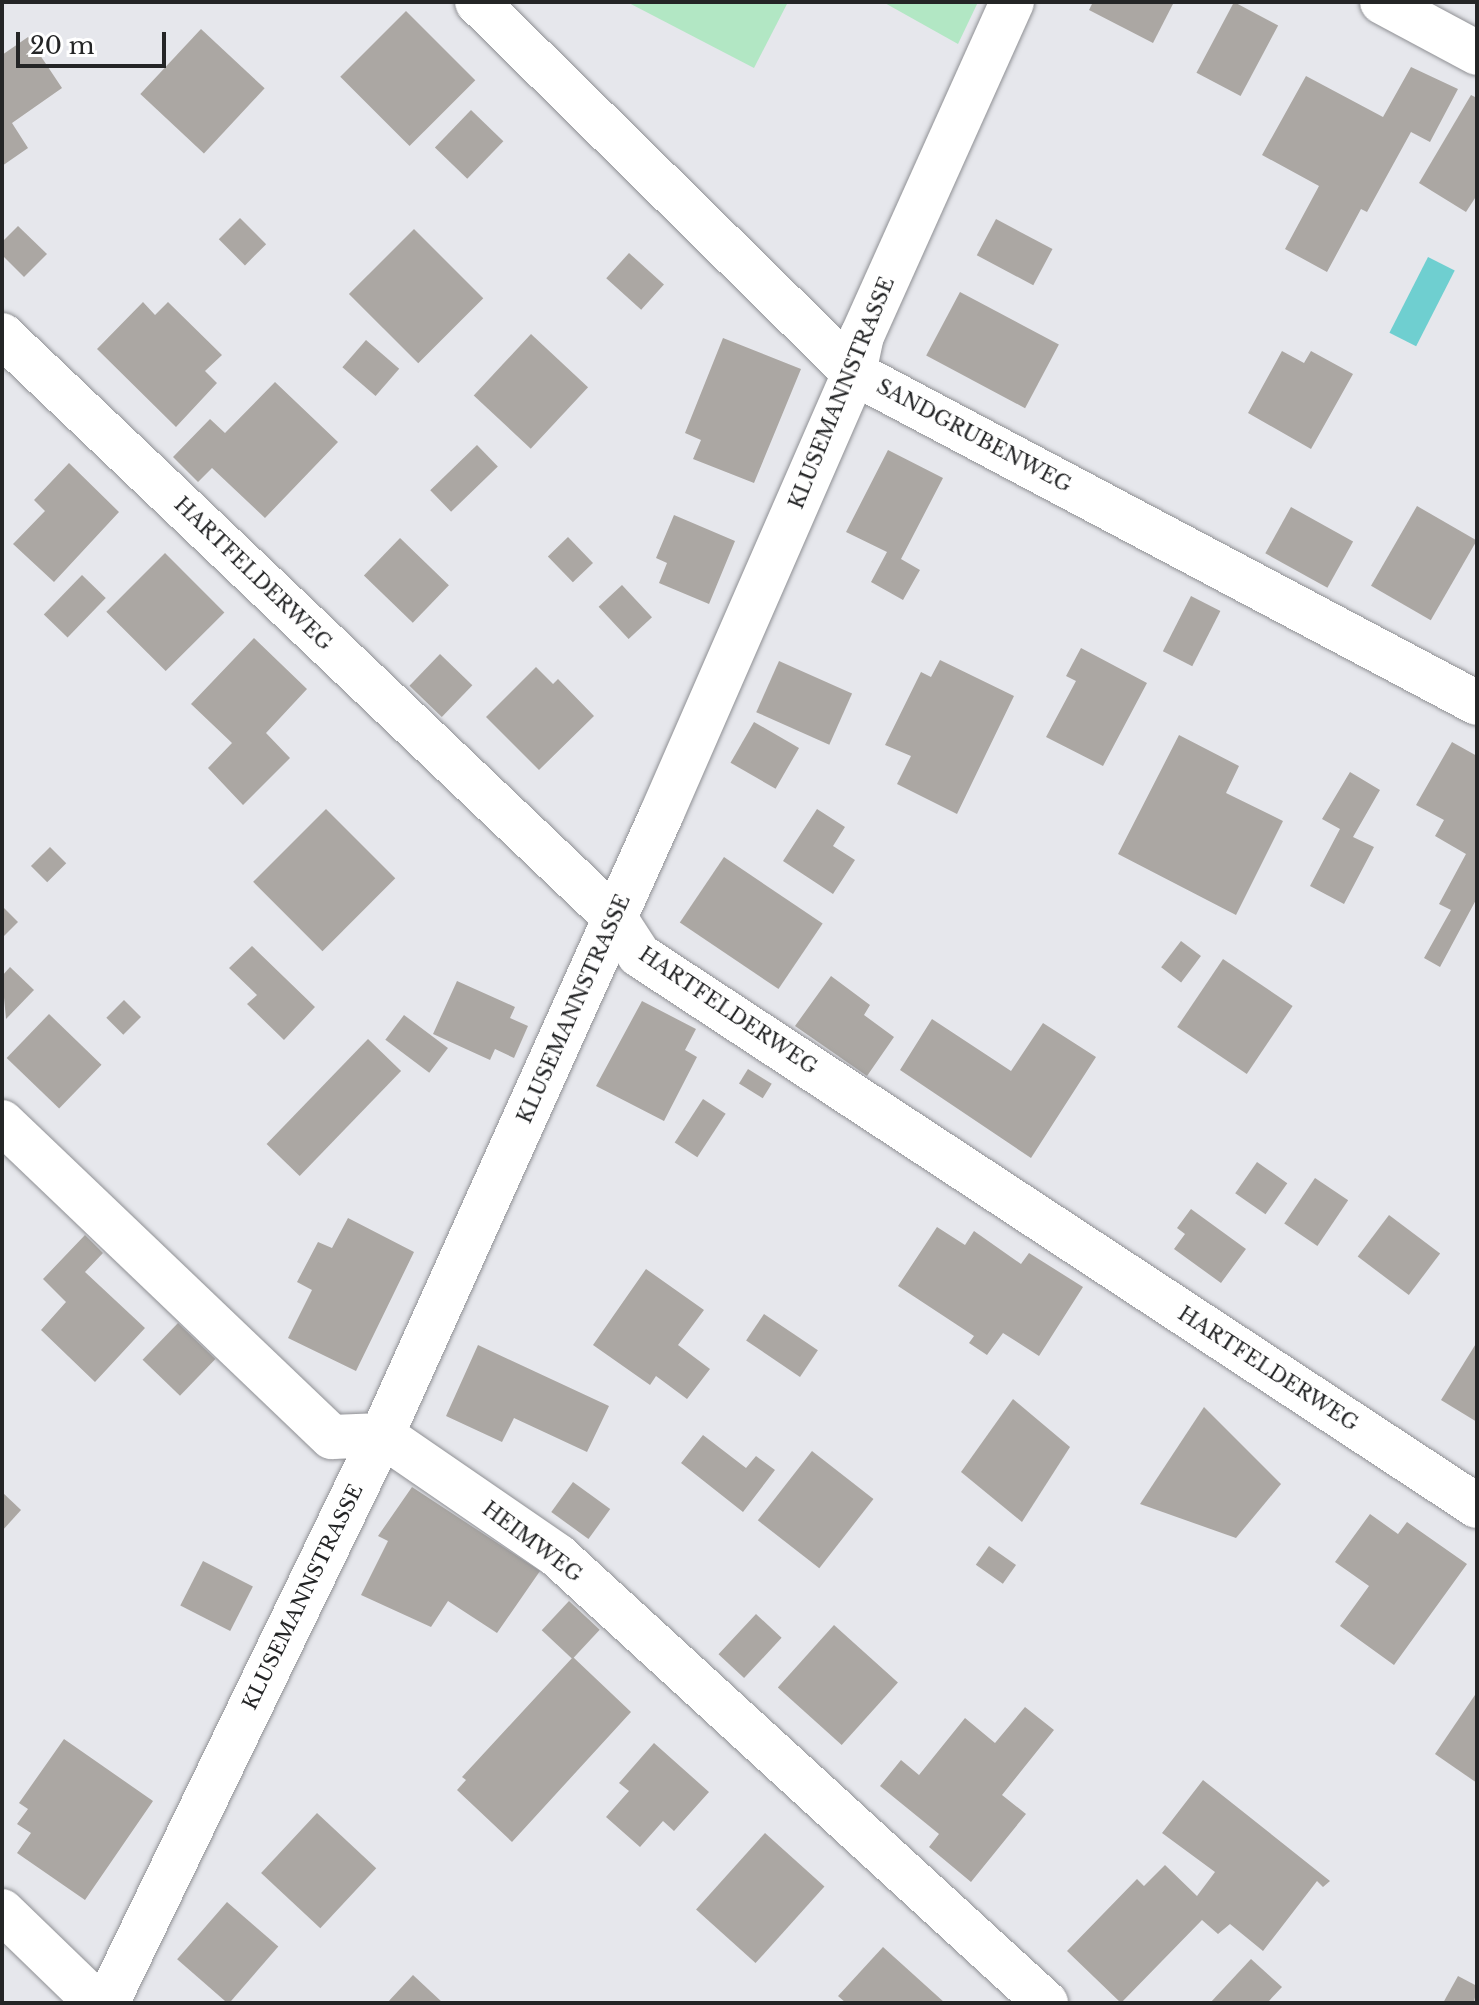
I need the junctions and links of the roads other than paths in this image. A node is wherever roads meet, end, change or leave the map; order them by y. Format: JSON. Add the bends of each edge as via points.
{"nodes":[{"id":1,"x":477,"y":2,"type":"edge"},
{"id":2,"x":1012,"y":2,"type":"edge"},
{"id":3,"x":1382,"y":2,"type":"edge"},
{"id":4,"x":1477,"y":53,"type":"edge"},
{"id":5,"x":2,"y":335,"type":"edge"},
{"id":6,"x":854,"y":373,"type":"junction"},
{"id":7,"x":1477,"y":703,"type":"edge"},
{"id":8,"x":615,"y":918,"type":"junction"},
{"id":9,"x":2,"y":1122,"type":"edge"},
{"id":10,"x":382,"y":1435,"type":"junction"},
{"id":11,"x":1477,"y":1506,"type":"edge"},
{"id":12,"x":2,"y":1911,"type":"edge"},
{"id":13,"x":97,"y":2003,"type":"edge"},
{"id":14,"x":107,"y":2003,"type":"edge"},
{"id":15,"x":1046,"y":2003,"type":"edge"}],
"edges":[{"from":1,"to":6,"type":"street","name":"SANDGRUBENWEG"},
{"from":2,"to":6,"type":"street","name":"KLUSEMANNSTRASSE","via":[[862,336]]},
{"from":3,"to":4,"type":"street"},
{"from":5,"to":8,"type":"street","name":"HARTFELDERWEG"},
{"from":6,"to":7,"type":"street","name":"SANDGRUBENWEG"},
{"from":6,"to":8,"type":"street","name":"KLUSEMANNSTRASSE"},
{"from":8,"to":10,"type":"street","name":"KLUSEMANNSTRASSE"},
{"from":8,"to":11,"type":"street","name":"HARTFELDERWEG","via":[[639,955]]},
{"from":9,"to":10,"type":"street","via":[[332,1437]]},
{"from":10,"to":14,"type":"street","name":"KLUSEMANNSTRASSE"},
{"from":10,"to":15,"type":"street","name":"HEIMWEG","via":[[558,1556]]},
{"from":12,"to":13,"type":"street"}]}
